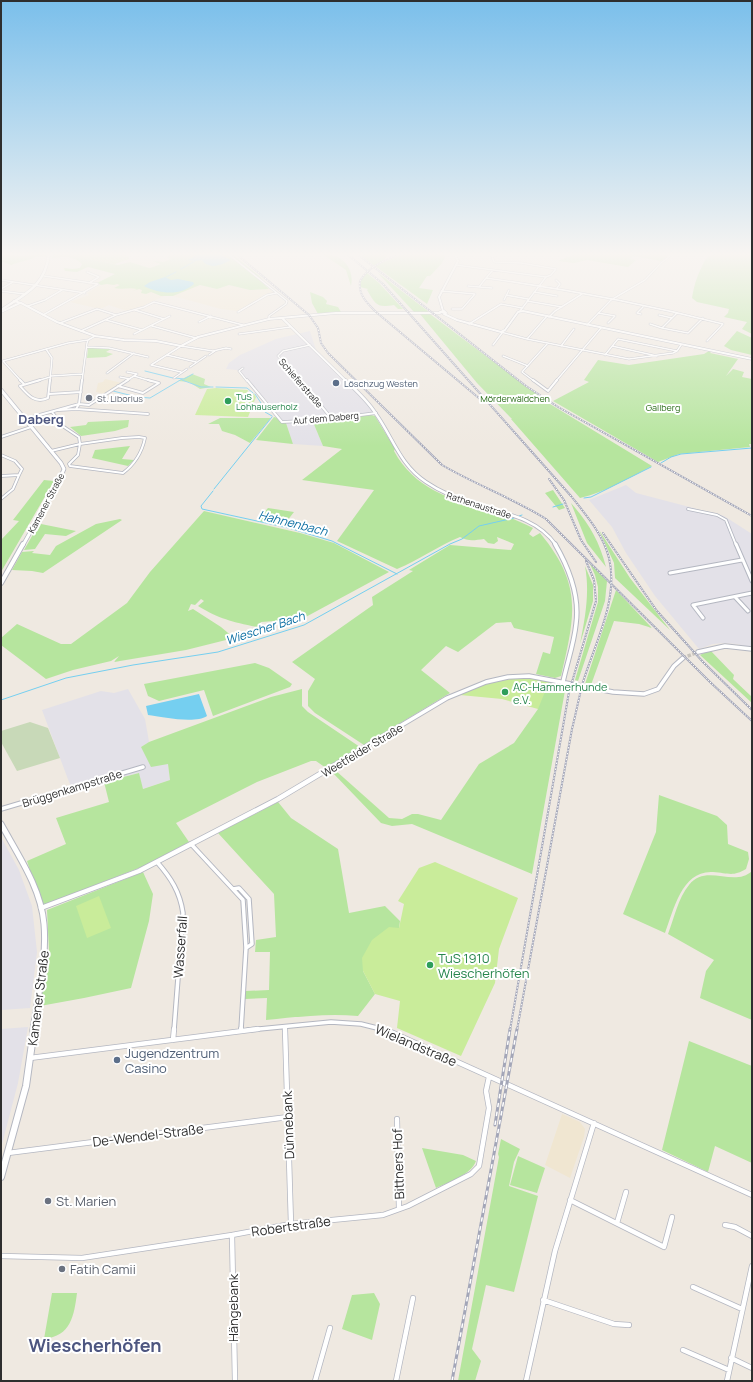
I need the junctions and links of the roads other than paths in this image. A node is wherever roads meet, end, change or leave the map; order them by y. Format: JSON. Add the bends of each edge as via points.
{"nodes":[{"id":1,"x":48,"y":317,"type":"edge"},
{"id":2,"x":75,"y":317,"type":"edge"},
{"id":3,"x":111,"y":317,"type":"edge"},
{"id":4,"x":159,"y":317,"type":"edge"},
{"id":5,"x":167,"y":317,"type":"edge"},
{"id":6,"x":208,"y":317,"type":"edge"},
{"id":7,"x":216,"y":317,"type":"edge"},
{"id":8,"x":295,"y":317,"type":"edge"},
{"id":9,"x":449,"y":317,"type":"edge"},
{"id":10,"x":480,"y":317,"type":"edge"},
{"id":11,"x":515,"y":317,"type":"edge"},
{"id":12,"x":548,"y":317,"type":"edge"},
{"id":13,"x":550,"y":317,"type":"edge"},
{"id":14,"x":594,"y":317,"type":"edge"},
{"id":15,"x":614,"y":317,"type":"edge"},
{"id":16,"x":669,"y":317,"type":"edge"},
{"id":17,"x":282,"y":318,"type":"junction"},
{"id":18,"x":672,"y":318,"type":"joint"},
{"id":19,"x":703,"y":318,"type":"joint"},
{"id":20,"x":164,"y":319,"type":"junction"},
{"id":21,"x":269,"y":319,"type":"joint"},
{"id":22,"x":106,"y":320,"type":"junction"},
{"id":23,"x":199,"y":322,"type":"dead end"},
{"id":24,"x":60,"y":323,"type":"junction"},
{"id":25,"x":608,"y":323,"type":"dead end"},
{"id":26,"x":469,"y":324,"type":"junction"},
{"id":27,"x":650,"y":324,"type":"dead end"},
{"id":28,"x":243,"y":325,"type":"junction"},
{"id":29,"x":587,"y":325,"type":"junction"},
{"id":30,"x":152,"y":326,"type":"junction"},
{"id":31,"x":290,"y":327,"type":"junction"},
{"id":32,"x":657,"y":327,"type":"junction"},
{"id":33,"x":601,"y":328,"type":"junction"},
{"id":34,"x":662,"y":328,"type":"junction"},
{"id":35,"x":574,"y":329,"type":"dead end"},
{"id":36,"x":142,"y":330,"type":"junction"},
{"id":37,"x":654,"y":330,"type":"dead end"},
{"id":38,"x":81,"y":331,"type":"junction"},
{"id":39,"x":501,"y":332,"type":"junction"},
{"id":40,"x":134,"y":334,"type":"dead end"},
{"id":41,"x":239,"y":334,"type":"dead end"},
{"id":42,"x":95,"y":336,"type":"junction"},
{"id":43,"x":196,"y":338,"type":"junction"},
{"id":44,"x":527,"y":339,"type":"junction"},
{"id":45,"x":88,"y":340,"type":"junction"},
{"id":46,"x":707,"y":341,"type":"dead end"},
{"id":47,"x":548,"y":343,"type":"junction"},
{"id":48,"x":310,"y":345,"type":"junction"},
{"id":49,"x":493,"y":345,"type":"dead end"},
{"id":50,"x":681,"y":345,"type":"junction"},
{"id":51,"x":181,"y":346,"type":"junction"},
{"id":52,"x":561,"y":346,"type":"junction"},
{"id":53,"x":612,"y":346,"type":"junction"},
{"id":54,"x":87,"y":347,"type":"junction"},
{"id":55,"x":46,"y":349,"type":"junction"},
{"id":56,"x":231,"y":349,"type":"dead end"},
{"id":57,"x":582,"y":350,"type":"junction"},
{"id":58,"x":215,"y":351,"type":"junction"},
{"id":59,"x":678,"y":351,"type":"junction"},
{"id":60,"x":134,"y":353,"type":"junction"},
{"id":61,"x":167,"y":355,"type":"junction"},
{"id":62,"x":209,"y":355,"type":"dead end"},
{"id":63,"x":605,"y":355,"type":"junction"},
{"id":64,"x":206,"y":356,"type":"dead end"},
{"id":65,"x":503,"y":356,"type":"dead end"},
{"id":66,"x":657,"y":356,"type":"junction"},
{"id":67,"x":148,"y":357,"type":"dead end"},
{"id":68,"x":752,"y":359,"type":"edge"},
{"id":69,"x":196,"y":362,"type":"junction"},
{"id":70,"x":528,"y":366,"type":"junction"},
{"id":71,"x":190,"y":367,"type":"dead end"},
{"id":72,"x":243,"y":368,"type":"dead end"},
{"id":73,"x":187,"y":369,"type":"dead end"},
{"id":74,"x":127,"y":372,"type":"dead end"},
{"id":75,"x":181,"y":372,"type":"junction"},
{"id":76,"x":83,"y":374,"type":"junction"},
{"id":77,"x":107,"y":374,"type":"dead end"},
{"id":78,"x":50,"y":376,"type":"junction"},
{"id":79,"x":120,"y":376,"type":"dead end"},
{"id":80,"x":134,"y":376,"type":"junction"},
{"id":81,"x":174,"y":378,"type":"dead end"},
{"id":82,"x":130,"y":379,"type":"junction"},
{"id":83,"x":164,"y":380,"type":"dead end"},
{"id":84,"x":159,"y":383,"type":"junction"},
{"id":85,"x":24,"y":384,"type":"junction"},
{"id":86,"x":118,"y":386,"type":"junction"},
{"id":87,"x":1,"y":390,"type":"edge"},
{"id":88,"x":81,"y":392,"type":"junction"},
{"id":89,"x":49,"y":394,"type":"junction"},
{"id":90,"x":79,"y":404,"type":"junction"},
{"id":91,"x":89,"y":405,"type":"junction"},
{"id":92,"x":76,"y":409,"type":"junction"},
{"id":93,"x":59,"y":410,"type":"junction"},
{"id":94,"x":86,"y":410,"type":"junction"},
{"id":95,"x":52,"y":412,"type":"junction"},
{"id":96,"x":376,"y":413,"type":"junction"},
{"id":97,"x":148,"y":414,"type":"dead end"},
{"id":98,"x":25,"y":419,"type":"junction"},
{"id":99,"x":332,"y":419,"type":"junction"},
{"id":100,"x":31,"y":426,"type":"junction"},
{"id":101,"x":1,"y":437,"type":"edge"},
{"id":102,"x":80,"y":444,"type":"junction"},
{"id":103,"x":51,"y":450,"type":"junction"},
{"id":104,"x":1,"y":455,"type":"edge"},
{"id":105,"x":19,"y":475,"type":"junction"},
{"id":106,"x":1,"y":476,"type":"edge"},
{"id":107,"x":1,"y":499,"type":"edge"},
{"id":108,"x":688,"y":509,"type":"dead end"},
{"id":109,"x":742,"y":560,"type":"junction"},
{"id":110,"x":670,"y":572,"type":"dead end"},
{"id":111,"x":752,"y":581,"type":"edge"},
{"id":112,"x":1,"y":583,"type":"edge"},
{"id":113,"x":752,"y":593,"type":"edge"},
{"id":114,"x":735,"y":597,"type":"junction"},
{"id":115,"x":748,"y":611,"type":"dead end"},
{"id":116,"x":703,"y":618,"type":"dead end"},
{"id":117,"x":752,"y":649,"type":"edge"},
{"id":118,"x":698,"y":652,"type":"tunnel mouth"},
{"id":119,"x":683,"y":658,"type":"tunnel mouth"},
{"id":120,"x":563,"y":682,"type":"junction"},
{"id":121,"x":143,"y":768,"type":"dead end"},
{"id":122,"x":1,"y":809,"type":"edge"},
{"id":123,"x":1,"y":824,"type":"edge"},
{"id":124,"x":191,"y":844,"type":"junction"},
{"id":125,"x":158,"y":862,"type":"junction"},
{"id":126,"x":233,"y":889,"type":"junction"},
{"id":127,"x":41,"y":908,"type":"junction"},
{"id":128,"x":250,"y":913,"type":"junction"},
{"id":129,"x":244,"y":914,"type":"junction"},
{"id":130,"x":250,"y":922,"type":"junction"},
{"id":131,"x":244,"y":923,"type":"junction"},
{"id":132,"x":246,"y":948,"type":"junction"},
{"id":133,"x":285,"y":1026,"type":"junction"},
{"id":134,"x":241,"y":1031,"type":"junction"},
{"id":135,"x":174,"y":1040,"type":"junction"},
{"id":136,"x":30,"y":1058,"type":"junction"},
{"id":137,"x":489,"y":1077,"type":"junction"},
{"id":138,"x":288,"y":1116,"type":"junction"},
{"id":139,"x":396,"y":1119,"type":"dead end"},
{"id":140,"x":594,"y":1123,"type":"junction"},
{"id":141,"x":8,"y":1153,"type":"junction"},
{"id":142,"x":1,"y":1177,"type":"edge"},
{"id":143,"x":626,"y":1192,"type":"dead end"},
{"id":144,"x":752,"y":1195,"type":"edge"},
{"id":145,"x":570,"y":1200,"type":"junction"},
{"id":146,"x":399,"y":1209,"type":"junction"},
{"id":147,"x":672,"y":1217,"type":"dead end"},
{"id":148,"x":616,"y":1223,"type":"junction"},
{"id":149,"x":291,"y":1224,"type":"junction"},
{"id":150,"x":725,"y":1225,"type":"dead end"},
{"id":151,"x":232,"y":1235,"type":"junction"},
{"id":152,"x":752,"y":1236,"type":"edge"},
{"id":153,"x":1,"y":1256,"type":"edge"},
{"id":154,"x":752,"y":1266,"type":"edge"},
{"id":155,"x":750,"y":1282,"type":"edge"},
{"id":156,"x":693,"y":1287,"type":"dead end"},
{"id":157,"x":413,"y":1298,"type":"dead end"},
{"id":158,"x":543,"y":1300,"type":"junction"},
{"id":159,"x":742,"y":1309,"type":"junction"},
{"id":160,"x":629,"y":1325,"type":"dead end"},
{"id":161,"x":330,"y":1328,"type":"dead end"},
{"id":162,"x":683,"y":1350,"type":"dead end"},
{"id":163,"x":731,"y":1358,"type":"junction"},
{"id":164,"x":752,"y":1368,"type":"edge"},
{"id":165,"x":729,"y":1370,"type":"junction"},
{"id":166,"x":235,"y":1381,"type":"edge"},
{"id":167,"x":315,"y":1381,"type":"edge"},
{"id":168,"x":396,"y":1381,"type":"edge"},
{"id":169,"x":526,"y":1381,"type":"edge"},
{"id":170,"x":727,"y":1381,"type":"edge"}],
"edges":[{"from":1,"to":24,"type":"street"},
{"from":2,"to":24,"type":"street"},
{"from":3,"to":22,"type":"street"},
{"from":4,"to":20,"type":"street"},
{"from":5,"to":20,"type":"street"},
{"from":6,"to":23,"type":"street"},
{"from":7,"to":28,"type":"street"},
{"from":8,"to":17,"type":"street"},
{"from":9,"to":26,"type":"street"},
{"from":10,"to":26,"type":"street"},
{"from":11,"to":39,"type":"street"},
{"from":12,"to":44,"type":"street"},
{"from":13,"to":29,"type":"street"},
{"from":14,"to":29,"type":"street"},
{"from":15,"to":25,"type":"street"},
{"from":16,"to":18,"type":"street"},
{"from":17,"to":21,"type":"street"},
{"from":17,"to":31,"type":"street","name":"Rathenaustraße"},
{"from":18,"to":34,"type":"street"},
{"from":19,"to":34,"type":"street","via":[[688,333]]},
{"from":19,"to":46,"type":"street","via":[[723,325]]},
{"from":20,"to":30,"type":"street"},
{"from":21,"to":28,"type":"street"},
{"from":22,"to":36,"type":"street"},
{"from":22,"to":38,"type":"street"},
{"from":24,"to":38,"type":"street"},
{"from":26,"to":39,"type":"street"},
{"from":27,"to":32,"type":"street"},
{"from":28,"to":43,"type":"street"},
{"from":29,"to":33,"type":"street"},
{"from":30,"to":36,"type":"street"},
{"from":30,"to":43,"type":"street"},
{"from":31,"to":41,"type":"street"},
{"from":31,"to":48,"type":"street","name":"Rathenaustraße"},
{"from":32,"to":34,"type":"street"},
{"from":32,"to":37,"type":"street"},
{"from":33,"to":50,"type":"street"},
{"from":33,"to":57,"type":"street"},
{"from":35,"to":52,"type":"street"},
{"from":36,"to":40,"type":"street"},
{"from":38,"to":42,"type":"street"},
{"from":39,"to":44,"type":"street"},
{"from":39,"to":49,"type":"street"},
{"from":42,"to":45,"type":"street"},
{"from":42,"to":51,"type":"street","via":[[156,341]]},
{"from":43,"to":51,"type":"street"},
{"from":44,"to":47,"type":"street"},
{"from":45,"to":54,"type":"street"},
{"from":45,"to":55,"type":"street"},
{"from":47,"to":52,"type":"street"},
{"from":47,"to":70,"type":"street"},
{"from":48,"to":96,"type":"street","name":"Rathenaustraße"},
{"from":48,"to":99,"type":"street","name":"Schieferstraße","via":[[283,351],[278,356]]},
{"from":50,"to":59,"type":"street"},
{"from":50,"to":68,"type":"street"},
{"from":51,"to":58,"type":"street"},
{"from":51,"to":61,"type":"street"},
{"from":52,"to":57,"type":"street"},
{"from":53,"to":59,"type":"street","via":[[621,339]]},
{"from":53,"to":63,"type":"street"},
{"from":53,"to":66,"type":"street"},
{"from":54,"to":60,"type":"street","via":[[105,347]]},
{"from":54,"to":76,"type":"street"},
{"from":55,"to":78,"type":"street","via":[[52,356]]},
{"from":55,"to":85,"type":"street","via":[[3,361]]},
{"from":56,"to":58,"type":"street"},
{"from":57,"to":63,"type":"street"},
{"from":57,"to":70,"type":"street","via":[[549,391],[522,373]]},
{"from":58,"to":62,"type":"street"},
{"from":59,"to":66,"type":"street"},
{"from":60,"to":67,"type":"street"},
{"from":60,"to":77,"type":"street"},
{"from":61,"to":69,"type":"street"},
{"from":61,"to":75,"type":"street","via":[[152,365]]},
{"from":63,"to":66,"type":"street","via":[[633,360]]},
{"from":64,"to":69,"type":"street"},
{"from":65,"to":70,"type":"street"},
{"from":69,"to":71,"type":"street"},
{"from":72,"to":99,"type":"street","name":"Auf dem Daberg","via":[[239,372],[283,422]]},
{"from":73,"to":75,"type":"street"},
{"from":74,"to":80,"type":"street","via":[[137,374]]},
{"from":75,"to":81,"type":"street"},
{"from":76,"to":78,"type":"street"},
{"from":76,"to":88,"type":"street"},
{"from":78,"to":85,"type":"street"},
{"from":78,"to":89,"type":"street"},
{"from":79,"to":82,"type":"street"},
{"from":80,"to":82,"type":"street"},
{"from":80,"to":84,"type":"street"},
{"from":82,"to":86,"type":"street"},
{"from":83,"to":84,"type":"street"},
{"from":84,"to":86,"type":"street","via":[[143,393]]},
{"from":85,"to":89,"type":"street","via":[[20,386],[34,400],[44,400]]},
{"from":86,"to":91,"type":"street"},
{"from":87,"to":98,"type":"main road","name":"Kamener Straße"},
{"from":88,"to":89,"type":"street"},
{"from":88,"to":90,"type":"street"},
{"from":90,"to":91,"type":"street"},
{"from":90,"to":92,"type":"street"},
{"from":90,"to":93,"type":"street"},
{"from":91,"to":94,"type":"street"},
{"from":92,"to":93,"type":"street"},
{"from":92,"to":94,"type":"street"},
{"from":93,"to":95,"type":"street"},
{"from":94,"to":97,"type":"street"},
{"from":95,"to":98,"type":"street"},
{"from":95,"to":102,"type":"street","via":[[64,427],[79,437]]},
{"from":96,"to":99,"type":"street","name":"Auf dem Daberg"},
{"from":96,"to":120,"type":"street","name":"Rathenaustraße","via":[[403,460],[418,477],[452,498],[529,522],[540,528],[556,545],[572,583],[576,609],[576,622]]},
{"from":98,"to":100,"type":"main road","name":"Kamener Straße"},
{"from":100,"to":101,"type":"street"},
{"from":100,"to":103,"type":"main road","name":"Kamener Straße"},
{"from":102,"to":102,"type":"street","via":[[144,437],[145,439],[142,450],[134,462],[120,474],[71,466],[69,464],[78,454]]},
{"from":102,"to":103,"type":"street"},
{"from":103,"to":112,"type":"main road","name":"Kamener Straße","via":[[64,471]]},
{"from":104,"to":105,"type":"street","via":[[12,459],[20,466],[22,469]]},
{"from":105,"to":106,"type":"street"},
{"from":105,"to":107,"type":"street","via":[[12,491]]},
{"from":108,"to":109,"type":"street","via":[[725,518]]},
{"from":109,"to":110,"type":"street"},
{"from":109,"to":111,"type":"street"},
{"from":113,"to":114,"type":"street"},
{"from":114,"to":115,"type":"street"},
{"from":114,"to":116,"type":"street","via":[[693,605]]},
{"from":117,"to":118,"type":"street","via":[[726,645]]},
{"from":119,"to":120,"type":"street","name":"Weetfelder Straße","via":[[673,666],[659,688],[646,695],[633,695]]},
{"from":120,"to":124,"type":"street","name":"Weetfelder Straße","via":[[522,676],[480,684],[461,691],[284,796]]},
{"from":121,"to":122,"type":"street","name":"Brüggenkampstraße"},
{"from":123,"to":127,"type":"main road","name":"Kamener Straße","via":[[28,875]]},
{"from":124,"to":125,"type":"street","name":"Weetfelder Straße"},
{"from":124,"to":126,"type":"street"},
{"from":125,"to":127,"type":"street","name":"Weetfelder Straße"},
{"from":125,"to":135,"type":"street","name":"Wasserfall","via":[[176,884],[182,901]]},
{"from":126,"to":128,"type":"street","via":[[239,888],[249,899]]},
{"from":126,"to":129,"type":"street","via":[[243,900]]},
{"from":127,"to":136,"type":"main road","name":"Kamener Straße","via":[[44,951]]},
{"from":128,"to":129,"type":"street"},
{"from":128,"to":130,"type":"street"},
{"from":129,"to":131,"type":"street"},
{"from":130,"to":131,"type":"street"},
{"from":130,"to":132,"type":"street","via":[[252,944]]},
{"from":131,"to":132,"type":"street"},
{"from":132,"to":134,"type":"street"},
{"from":133,"to":134,"type":"street","name":"Wielandstraße"},
{"from":133,"to":137,"type":"street","name":"Wielandstraße","via":[[348,1022],[374,1026]]},
{"from":133,"to":138,"type":"street","name":"Dünnebank"},
{"from":134,"to":135,"type":"street","name":"Wielandstraße"},
{"from":135,"to":136,"type":"street","name":"Wielandstraße"},
{"from":136,"to":141,"type":"main road","name":"Kamener Straße"},
{"from":137,"to":140,"type":"street","name":"Wielandstraße"},
{"from":137,"to":146,"type":"street","name":"Robertstraße","via":[[486,1090],[489,1108],[479,1166],[472,1174]]},
{"from":138,"to":141,"type":"street","name":"De-Wendel-Straße"},
{"from":138,"to":149,"type":"street","name":"Dünnebank"},
{"from":139,"to":146,"type":"street","name":"Bittners Hof"},
{"from":140,"to":144,"type":"street","name":"Wielandstraße"},
{"from":140,"to":145,"type":"street"},
{"from":141,"to":142,"type":"main road","name":"Kamener Straße"},
{"from":143,"to":148,"type":"street"},
{"from":145,"to":148,"type":"street"},
{"from":145,"to":158,"type":"street"},
{"from":146,"to":149,"type":"street","name":"Robertstraße","via":[[383,1215]]},
{"from":147,"to":148,"type":"street","via":[[664,1247]]},
{"from":149,"to":151,"type":"street","name":"Robertstraße"},
{"from":150,"to":152,"type":"street"},
{"from":151,"to":153,"type":"street","name":"Robertstraße","via":[[82,1258]]},
{"from":151,"to":166,"type":"street","name":"Hängebank"},
{"from":154,"to":155,"type":"street"},
{"from":155,"to":159,"type":"street"},
{"from":156,"to":159,"type":"street"},
{"from":157,"to":168,"type":"street"},
{"from":158,"to":160,"type":"street","via":[[614,1324]]},
{"from":158,"to":169,"type":"street"},
{"from":159,"to":163,"type":"street"},
{"from":161,"to":167,"type":"street"},
{"from":162,"to":165,"type":"street"},
{"from":163,"to":164,"type":"street"},
{"from":163,"to":165,"type":"street"},
{"from":165,"to":170,"type":"street"}]}
